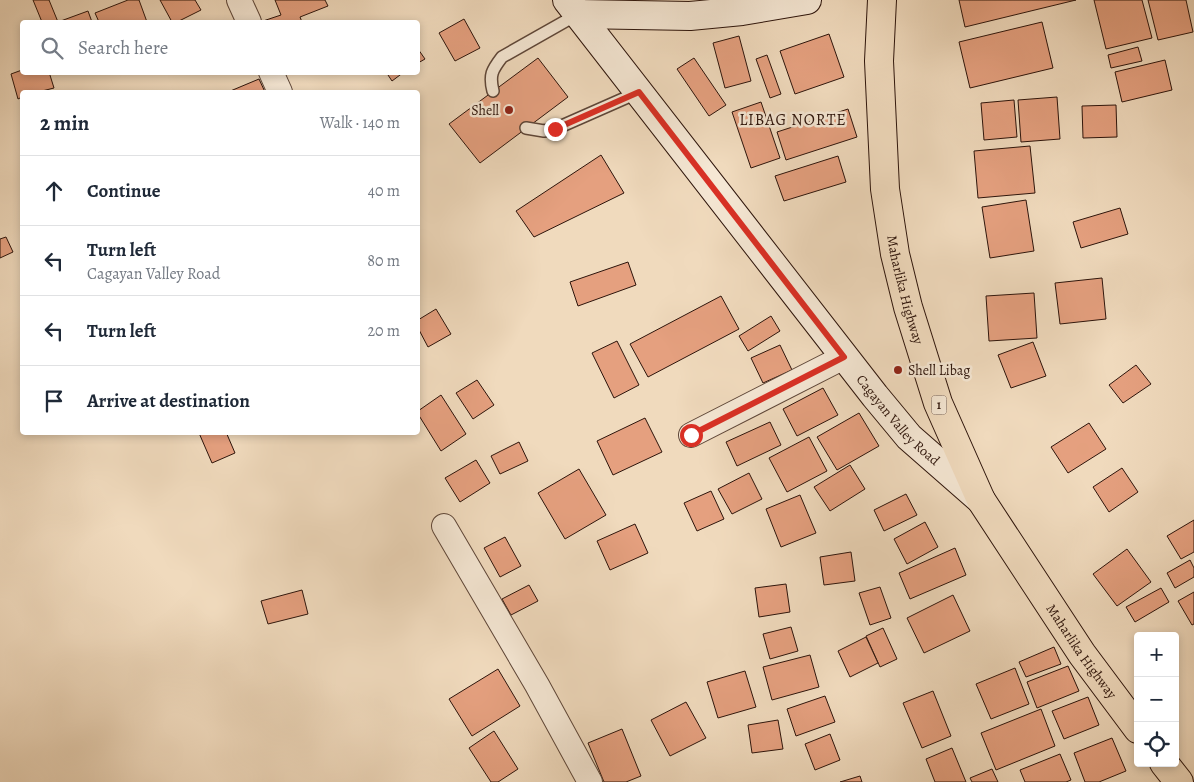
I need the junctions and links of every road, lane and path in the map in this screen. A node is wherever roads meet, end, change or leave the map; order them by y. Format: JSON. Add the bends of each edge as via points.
{"nodes":[{"id":1,"x":239,"y":0,"type":"edge"},
{"id":2,"x":807,"y":0,"type":"edge"},
{"id":3,"x":882,"y":0,"type":"edge"},
{"id":4,"x":573,"y":7,"type":"edge"},
{"id":5,"x":248,"y":20,"type":"edge"},
{"id":6,"x":272,"y":75,"type":"edge"},
{"id":7,"x":279,"y":90,"type":"edge"},
{"id":8,"x":493,"y":91,"type":"dead end"},
{"id":9,"x":639,"y":92,"type":"junction"},
{"id":10,"x":526,"y":128,"type":"dead end"},
{"id":11,"x":844,"y":357,"type":"junction"},
{"id":12,"x":691,"y":435,"type":"dead end"},
{"id":13,"x":981,"y":500,"type":"junction"},
{"id":14,"x":444,"y":526,"type":"dead end"},
{"id":15,"x":1134,"y":724,"type":"edge"},
{"id":16,"x":1167,"y":767,"type":"edge"},
{"id":17,"x":590,"y":782,"type":"edge"},
{"id":18,"x":1179,"y":782,"type":"edge"}],
"edges":[{"from":1,"to":5,"type":"street"},
{"from":2,"to":4,"type":"main road","via":[[690,16]]},
{"from":3,"to":13,"type":"highway","name":"Maharlika Highway","number":"1","via":[[879,61],[886,190],[895,254],[938,403]]},
{"from":4,"to":8,"type":"lane","via":[[502,57],[493,68],[490,80]]},
{"from":4,"to":9,"type":"main road","name":"Cagayan Valley Road"},
{"from":6,"to":7,"type":"street"},
{"from":9,"to":10,"type":"lane","via":[[555,129]]},
{"from":9,"to":11,"type":"main road","name":"Cagayan Valley Road"},
{"from":11,"to":12,"type":"street"},
{"from":11,"to":13,"type":"main road","name":"Cagayan Valley Road","via":[[909,437]]},
{"from":13,"to":15,"type":"highway","name":"Maharlika Highway","number":"1","via":[[1082,654]]},
{"from":14,"to":17,"type":"street"},
{"from":16,"to":18,"type":"highway"}]}
